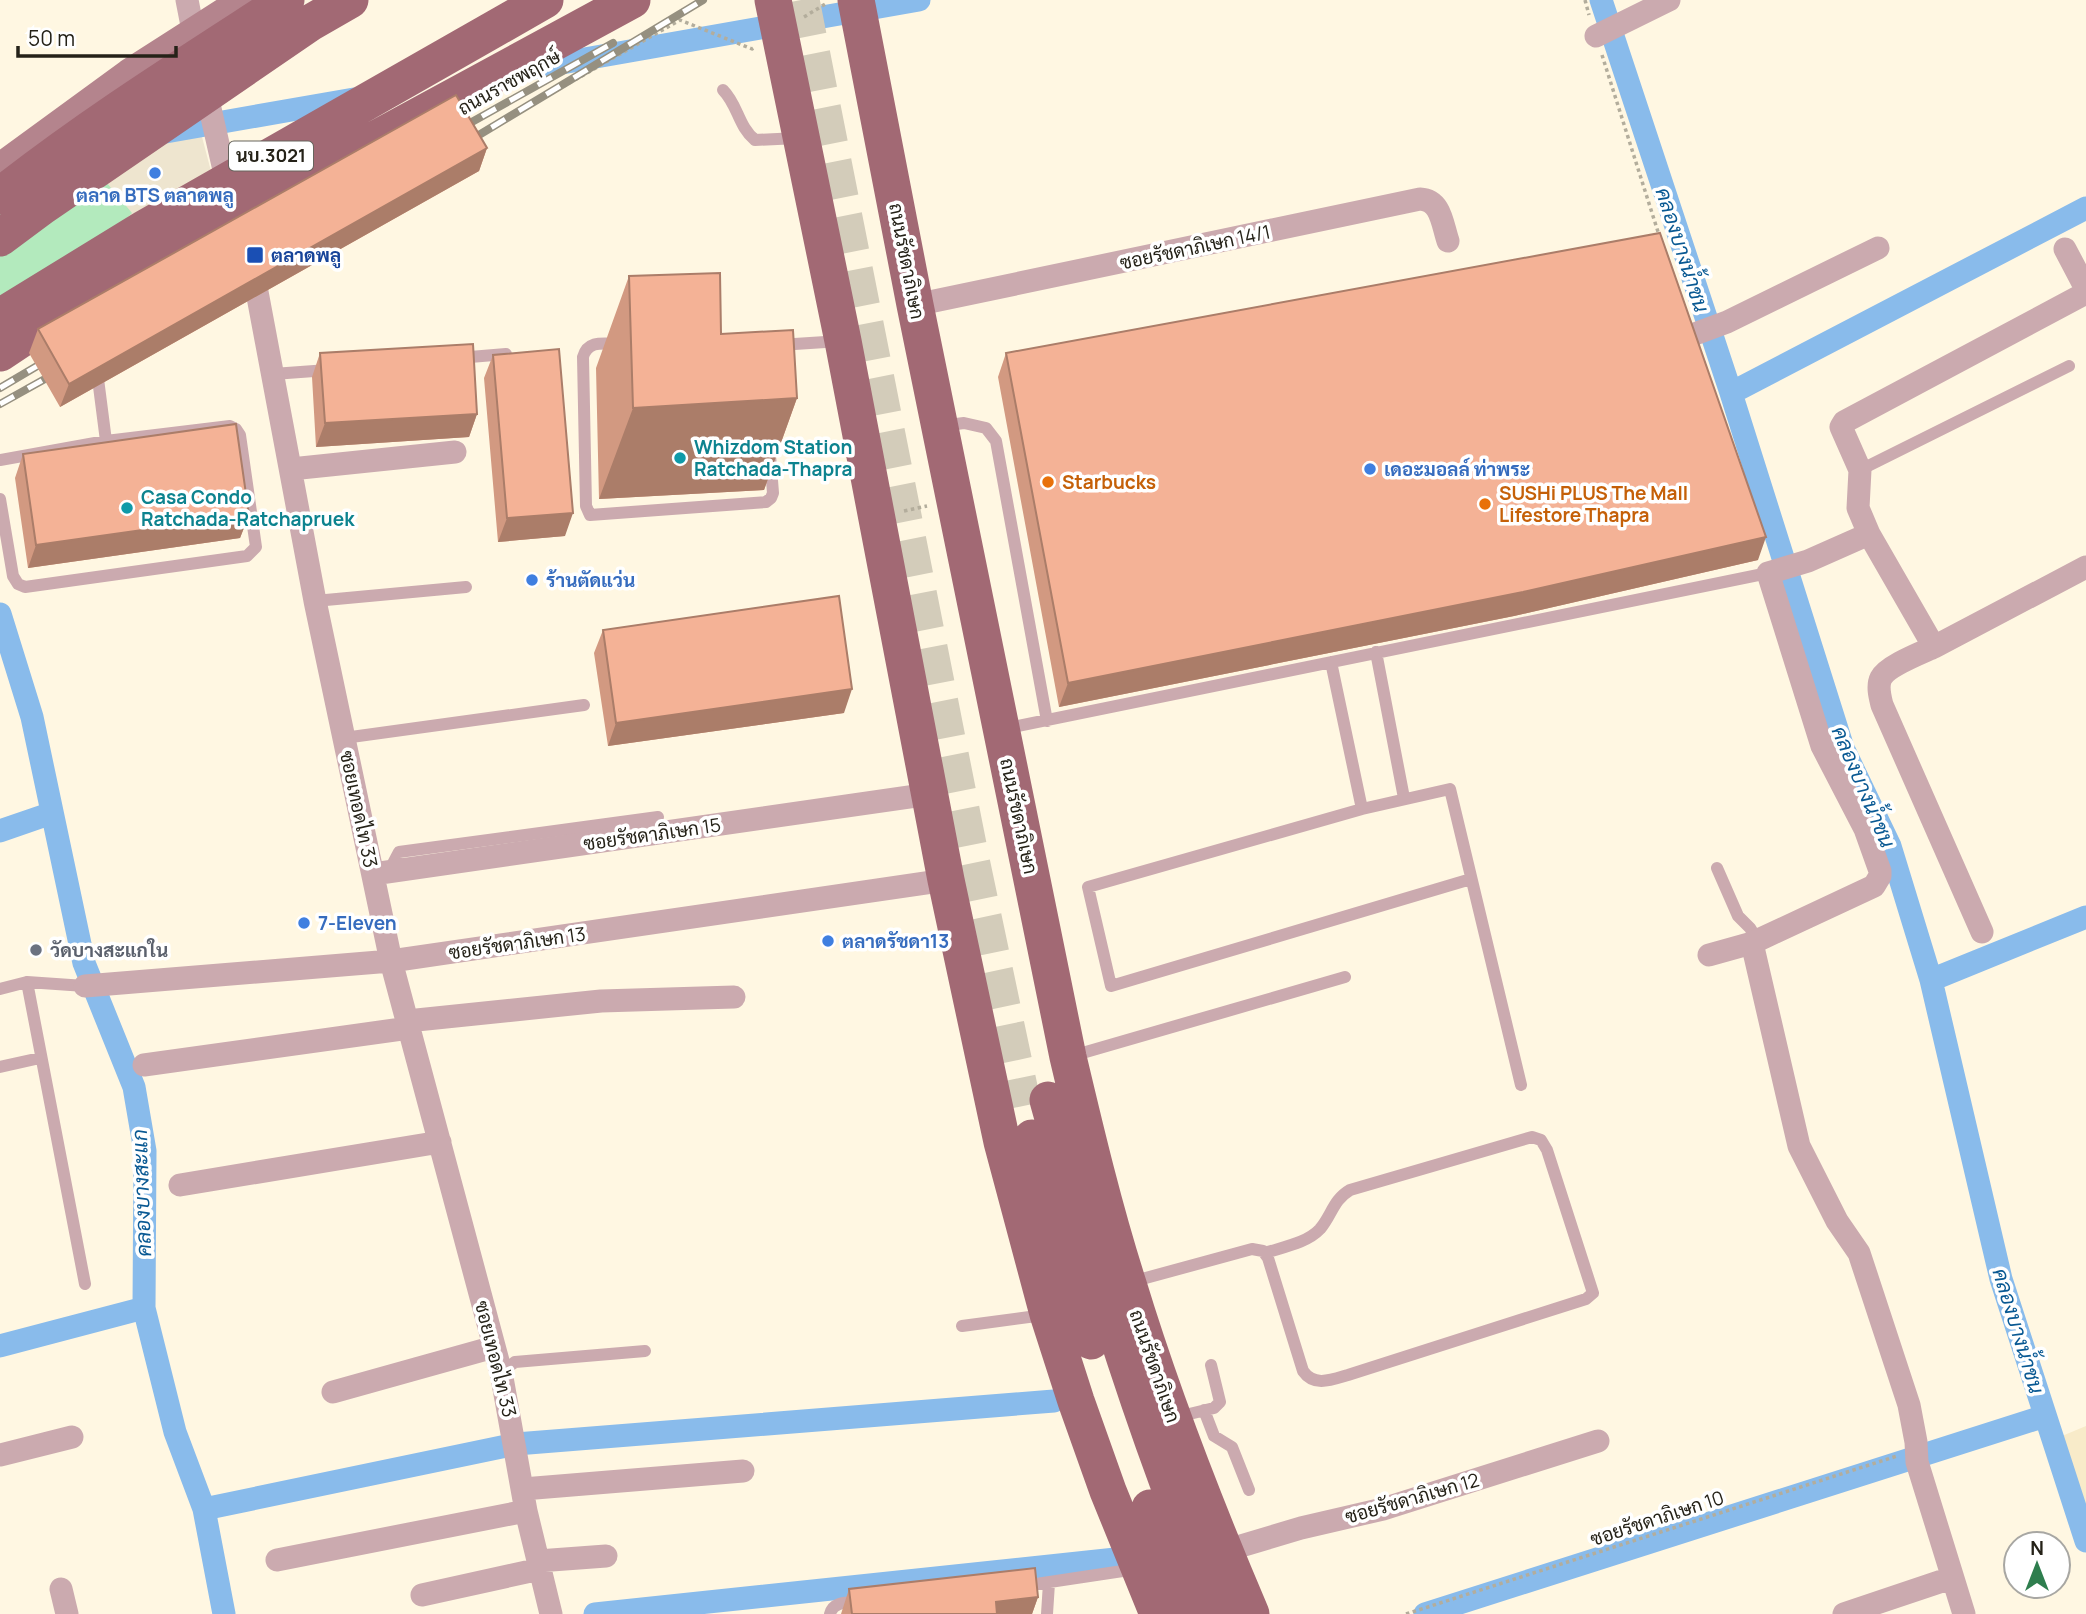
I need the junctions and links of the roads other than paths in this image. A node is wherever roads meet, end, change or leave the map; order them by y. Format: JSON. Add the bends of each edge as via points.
{"nodes":[{"id":1,"x":187,"y":0,"type":"edge"},
{"id":2,"x":350,"y":0,"type":"edge"},
{"id":3,"x":545,"y":0,"type":"edge"},
{"id":4,"x":632,"y":0,"type":"edge"},
{"id":5,"x":651,"y":0,"type":"edge"},
{"id":6,"x":856,"y":0,"type":"edge"},
{"id":7,"x":1669,"y":0,"type":"edge"},
{"id":8,"x":271,"y":1,"type":"edge"},
{"id":9,"x":770,"y":5,"type":"edge"},
{"id":10,"x":193,"y":34,"type":"junction"},
{"id":11,"x":1597,"y":35,"type":"road end"},
{"id":12,"x":723,"y":89,"type":"dead end"},
{"id":13,"x":802,"y":138,"type":"junction"},
{"id":14,"x":0,"y":170,"type":"edge"},
{"id":15,"x":0,"y":196,"type":"edge"},
{"id":16,"x":238,"y":232,"type":"junction"},
{"id":17,"x":0,"y":238,"type":"edge"},
{"id":18,"x":1448,"y":241,"type":"dead end"},
{"id":19,"x":1878,"y":248,"type":"dead end"},
{"id":20,"x":2064,"y":249,"type":"dead end"},
{"id":21,"x":2086,"y":291,"type":"edge"},
{"id":22,"x":915,"y":305,"type":"junction"},
{"id":23,"x":1684,"y":312,"type":"edge"},
{"id":24,"x":0,"y":317,"type":"edge"},
{"id":25,"x":1700,"y":332,"type":"junction"},
{"id":26,"x":843,"y":341,"type":"junction"},
{"id":27,"x":637,"y":344,"type":"edge"},
{"id":28,"x":760,"y":346,"type":"edge"},
{"id":29,"x":0,"y":353,"type":"edge"},
{"id":30,"x":94,"y":353,"type":"edge"},
{"id":31,"x":523,"y":353,"type":"edge"},
{"id":32,"x":439,"y":360,"type":"edge"},
{"id":33,"x":1700,"y":361,"type":"edge"},
{"id":34,"x":2068,"y":366,"type":"dead end"},
{"id":35,"x":342,"y":368,"type":"edge"},
{"id":36,"x":0,"y":371,"type":"edge"},
{"id":37,"x":273,"y":374,"type":"junction"},
{"id":38,"x":941,"y":426,"type":"junction"},
{"id":39,"x":768,"y":438,"type":"edge"},
{"id":40,"x":106,"y":441,"type":"junction"},
{"id":41,"x":455,"y":452,"type":"dead end"},
{"id":42,"x":0,"y":460,"type":"edge"},
{"id":43,"x":291,"y":469,"type":"junction"},
{"id":44,"x":1860,"y":470,"type":"junction"},
{"id":45,"x":0,"y":499,"type":"edge"},
{"id":46,"x":1868,"y":534,"type":"junction"},
{"id":47,"x":1759,"y":547,"type":"edge"},
{"id":48,"x":2086,"y":567,"type":"edge"},
{"id":49,"x":1772,"y":572,"type":"junction"},
{"id":50,"x":466,"y":587,"type":"dead end"},
{"id":51,"x":315,"y":601,"type":"junction"},
{"id":52,"x":1934,"y":647,"type":"junction"},
{"id":53,"x":1376,"y":652,"type":"junction"},
{"id":54,"x":1331,"y":662,"type":"junction"},
{"id":55,"x":584,"y":705,"type":"dead end"},
{"id":56,"x":1047,"y":721,"type":"junction"},
{"id":57,"x":1002,"y":729,"type":"junction"},
{"id":58,"x":344,"y":738,"type":"junction"},
{"id":59,"x":930,"y":794,"type":"junction"},
{"id":60,"x":1404,"y":798,"type":"junction"},
{"id":61,"x":1362,"y":809,"type":"junction"},
{"id":62,"x":658,"y":817,"type":"dead end"},
{"id":63,"x":1717,"y":868,"type":"dead end"},
{"id":64,"x":381,"y":872,"type":"junction"},
{"id":65,"x":1471,"y":879,"type":"junction"},
{"id":66,"x":946,"y":880,"type":"junction"},
{"id":67,"x":1982,"y":932,"type":"dead end"},
{"id":68,"x":1755,"y":942,"type":"junction"},
{"id":69,"x":1709,"y":956,"type":"dead end"},
{"id":70,"x":391,"y":961,"type":"junction"},
{"id":71,"x":1345,"y":977,"type":"dead end"},
{"id":72,"x":27,"y":982,"type":"junction"},
{"id":73,"x":85,"y":986,"type":"joint"},
{"id":74,"x":0,"y":989,"type":"edge"},
{"id":75,"x":734,"y":997,"type":"dead end"},
{"id":76,"x":408,"y":1024,"type":"junction"},
{"id":77,"x":1068,"y":1057,"type":"junction"},
{"id":78,"x":40,"y":1058,"type":"junction"},
{"id":79,"x":144,"y":1065,"type":"dead end"},
{"id":80,"x":0,"y":1067,"type":"edge"},
{"id":81,"x":1521,"y":1085,"type":"dead end"},
{"id":82,"x":440,"y":1142,"type":"junction"},
{"id":83,"x":180,"y":1185,"type":"dead end"},
{"id":84,"x":1265,"y":1253,"type":"junction"},
{"id":85,"x":1127,"y":1283,"type":"junction"},
{"id":86,"x":85,"y":1284,"type":"dead end"},
{"id":87,"x":1048,"y":1314,"type":"junction"},
{"id":88,"x":962,"y":1326,"type":"dead end"},
{"id":89,"x":494,"y":1347,"type":"junction"},
{"id":90,"x":645,"y":1351,"type":"dead end"},
{"id":91,"x":1211,"y":1365,"type":"dead end"},
{"id":92,"x":501,"y":1372,"type":"junction"},
{"id":93,"x":333,"y":1392,"type":"dead end"},
{"id":94,"x":1189,"y":1414,"type":"junction"},
{"id":95,"x":72,"y":1437,"type":"dead end"},
{"id":96,"x":1598,"y":1441,"type":"dead end"},
{"id":97,"x":0,"y":1455,"type":"edge"},
{"id":98,"x":743,"y":1471,"type":"dead end"},
{"id":99,"x":1250,"y":1490,"type":"dead end"},
{"id":100,"x":524,"y":1500,"type":"junction"},
{"id":101,"x":1224,"y":1551,"type":"junction"},
{"id":102,"x":606,"y":1556,"type":"dead end"},
{"id":103,"x":277,"y":1560,"type":"dead end"},
{"id":104,"x":539,"y":1565,"type":"junction"},
{"id":105,"x":1139,"y":1569,"type":"junction"},
{"id":106,"x":1951,"y":1578,"type":"junction"},
{"id":107,"x":1049,"y":1583,"type":"junction"},
{"id":108,"x":1008,"y":1587,"type":"edge"},
{"id":109,"x":61,"y":1589,"type":"dead end"},
{"id":110,"x":422,"y":1595,"type":"dead end"},
{"id":111,"x":868,"y":1601,"type":"edge"},
{"id":112,"x":67,"y":1614,"type":"edge"},
{"id":113,"x":551,"y":1614,"type":"edge"},
{"id":114,"x":830,"y":1614,"type":"edge"},
{"id":115,"x":1047,"y":1614,"type":"edge"},
{"id":116,"x":1158,"y":1614,"type":"edge"},
{"id":117,"x":1192,"y":1614,"type":"edge"},
{"id":118,"x":1220,"y":1614,"type":"edge"},
{"id":119,"x":1251,"y":1614,"type":"edge"},
{"id":120,"x":1844,"y":1614,"type":"edge"},
{"id":121,"x":1964,"y":1614,"type":"edge"}],
"edges":[{"from":1,"to":10,"type":"street","name":"ซอยเทอดไท 33"},
{"from":2,"to":17,"type":"main road"},
{"from":3,"to":24,"type":"main road","number":"นบ.3021","via":[[145,228]]},
{"from":4,"to":29,"type":"main road","via":[[319,170]]},
{"from":5,"to":16,"type":"main road","name":"ถนนราชพฤกษ์","number":"นบ.3021"},
{"from":6,"to":22,"type":"main road","name":"ถนนรัชดาภิเษก"},
{"from":7,"to":11,"type":"street"},
{"from":8,"to":10,"type":"main road"},
{"from":8,"to":15,"type":"main road"},
{"from":9,"to":13,"type":"main road"},
{"from":10,"to":14,"type":"main road"},
{"from":10,"to":16,"type":"street","name":"ซอยเทอดไท 33"},
{"from":12,"to":13,"type":"lane","via":[[745,131],[755,140]]},
{"from":13,"to":26,"type":"main road"},
{"from":16,"to":36,"type":"main road","name":"ถนนราชพฤกษ์","number":"นบ.3021"},
{"from":16,"to":37,"type":"street","name":"ซอยเทอดไท 33","via":[[255,272]]},
{"from":18,"to":22,"type":"street","name":"ซอยรัชดาภิเษก 14/1","via":[[1437,206],[1420,200]]},
{"from":19,"to":25,"type":"street"},
{"from":20,"to":21,"type":"street"},
{"from":21,"to":44,"type":"street","via":[[1844,422],[1841,429]]},
{"from":22,"to":38,"type":"main road","name":"ถนนรัชดาภิเษก"},
{"from":23,"to":25,"type":"street"},
{"from":25,"to":33,"type":"street"},
{"from":26,"to":28,"type":"lane"},
{"from":26,"to":59,"type":"main road"},
{"from":27,"to":39,"type":"lane","via":[[596,343],[583,354],[586,506],[590,515],[766,502],[773,493]]},
{"from":30,"to":40,"type":"lane"},
{"from":31,"to":32,"type":"lane"},
{"from":34,"to":44,"type":"lane"},
{"from":35,"to":37,"type":"lane"},
{"from":37,"to":43,"type":"street","name":"ซอยเทอดไท 33"},
{"from":38,"to":56,"type":"lane","via":[[964,423],[986,428],[996,441]]},
{"from":38,"to":57,"type":"main road","name":"ถนนรัชดาภิเษก"},
{"from":40,"to":42,"type":"lane"},
{"from":40,"to":45,"type":"lane","via":[[226,425],[236,429],[256,547],[247,556],[25,587],[13,576]]},
{"from":41,"to":43,"type":"street"},
{"from":43,"to":51,"type":"street","name":"ซอยเทอดไท 33"},
{"from":44,"to":46,"type":"street","via":[[1858,508]]},
{"from":46,"to":49,"type":"street"},
{"from":46,"to":52,"type":"street"},
{"from":47,"to":49,"type":"street"},
{"from":48,"to":52,"type":"street"},
{"from":49,"to":53,"type":"lane"},
{"from":49,"to":68,"type":"street","via":[[1822,746],[1865,829],[1880,871],[1874,886]]},
{"from":50,"to":51,"type":"lane"},
{"from":51,"to":58,"type":"street","name":"ซอยเทอดไท 33"},
{"from":52,"to":67,"type":"street","via":[[1886,671],[1880,679],[1879,695]]},
{"from":53,"to":54,"type":"lane"},
{"from":53,"to":60,"type":"lane"},
{"from":54,"to":56,"type":"lane"},
{"from":54,"to":61,"type":"lane"},
{"from":55,"to":58,"type":"lane"},
{"from":56,"to":57,"type":"lane"},
{"from":57,"to":77,"type":"main road","name":"ถนนรัชดาภิเษก"},
{"from":58,"to":64,"type":"street","name":"ซอยเทอดไท 33"},
{"from":59,"to":64,"type":"street","name":"ซอยรัชดาภิเษก 15"},
{"from":59,"to":66,"type":"main road"},
{"from":60,"to":61,"type":"lane"},
{"from":60,"to":65,"type":"lane","via":[[1450,789]]},
{"from":61,"to":65,"type":"lane","via":[[1088,887],[1111,986]]},
{"from":62,"to":64,"type":"lane","via":[[400,852]]},
{"from":63,"to":68,"type":"lane"},
{"from":64,"to":70,"type":"street","name":"ซอยเทอดไท 33"},
{"from":65,"to":81,"type":"lane"},
{"from":66,"to":70,"type":"street","name":"ซอยรัชดาภิเษก 13"},
{"from":66,"to":87,"type":"main road","via":[[1002,1142]]},
{"from":68,"to":69,"type":"street"},
{"from":68,"to":106,"type":"street","via":[[1799,1146],[1837,1221],[1859,1253],[1909,1405],[1917,1455]]},
{"from":70,"to":73,"type":"street","name":"ซอยรัชดาภิเษก 13"},
{"from":70,"to":76,"type":"street","name":"ซอยเทอดไท 33"},
{"from":71,"to":77,"type":"lane"},
{"from":72,"to":73,"type":"lane"},
{"from":72,"to":74,"type":"lane"},
{"from":72,"to":78,"type":"lane"},
{"from":75,"to":76,"type":"street","via":[[601,1001]]},
{"from":76,"to":79,"type":"street"},
{"from":76,"to":82,"type":"street","name":"ซอยเทอดไท 33"},
{"from":77,"to":85,"type":"main road","name":"ถนนรัชดาภิเษก"},
{"from":78,"to":80,"type":"lane"},
{"from":78,"to":86,"type":"lane"},
{"from":82,"to":83,"type":"street"},
{"from":82,"to":89,"type":"street","name":"ซอยเทอดไท 33"},
{"from":84,"to":84,"type":"lane","via":[[1303,1371],[1316,1381],[1427,1350],[1593,1293],[1547,1150],[1541,1140],[1532,1137],[1350,1190],[1337,1199],[1318,1231]]},
{"from":84,"to":85,"type":"lane","via":[[1252,1249]]},
{"from":85,"to":94,"type":"main road","name":"ถนนรัชดาภิเษก"},
{"from":87,"to":88,"type":"lane"},
{"from":87,"to":105,"type":"main road"},
{"from":89,"to":92,"type":"street","name":"ซอยเทอดไท 33"},
{"from":89,"to":93,"type":"street"},
{"from":90,"to":92,"type":"lane","via":[[515,1362]]},
{"from":91,"to":94,"type":"lane","via":[[1220,1402]]},
{"from":92,"to":100,"type":"street","name":"ซอยเทอดไท 33"},
{"from":94,"to":99,"type":"lane","via":[[1232,1447]]},
{"from":94,"to":101,"type":"main road","name":"ถนนรัชดาภิเษก"},
{"from":95,"to":97,"type":"street"},
{"from":96,"to":101,"type":"street","name":"ซอยรัชดาภิเษก 12","via":[[1383,1509]]},
{"from":98,"to":100,"type":"street"},
{"from":100,"to":103,"type":"street"},
{"from":100,"to":104,"type":"street","name":"ซอยเทอดไท 33"},
{"from":101,"to":119,"type":"main road","name":"ถนนรัชดาภิเษก"},
{"from":102,"to":104,"type":"street"},
{"from":104,"to":110,"type":"street"},
{"from":104,"to":113,"type":"street","name":"ซอยเทอดไท 33"},
{"from":105,"to":107,"type":"lane"},
{"from":105,"to":116,"type":"main road"},
{"from":106,"to":120,"type":"street"},
{"from":106,"to":121,"type":"street"},
{"from":107,"to":108,"type":"lane"},
{"from":107,"to":115,"type":"lane"},
{"from":109,"to":112,"type":"street"},
{"from":111,"to":114,"type":"lane","via":[[837,1604]]},
{"from":117,"to":118,"type":"main road","via":[[1134,1468],[1090,1339],[1055,1225],[1035,1103],[1155,1451]]}]}
